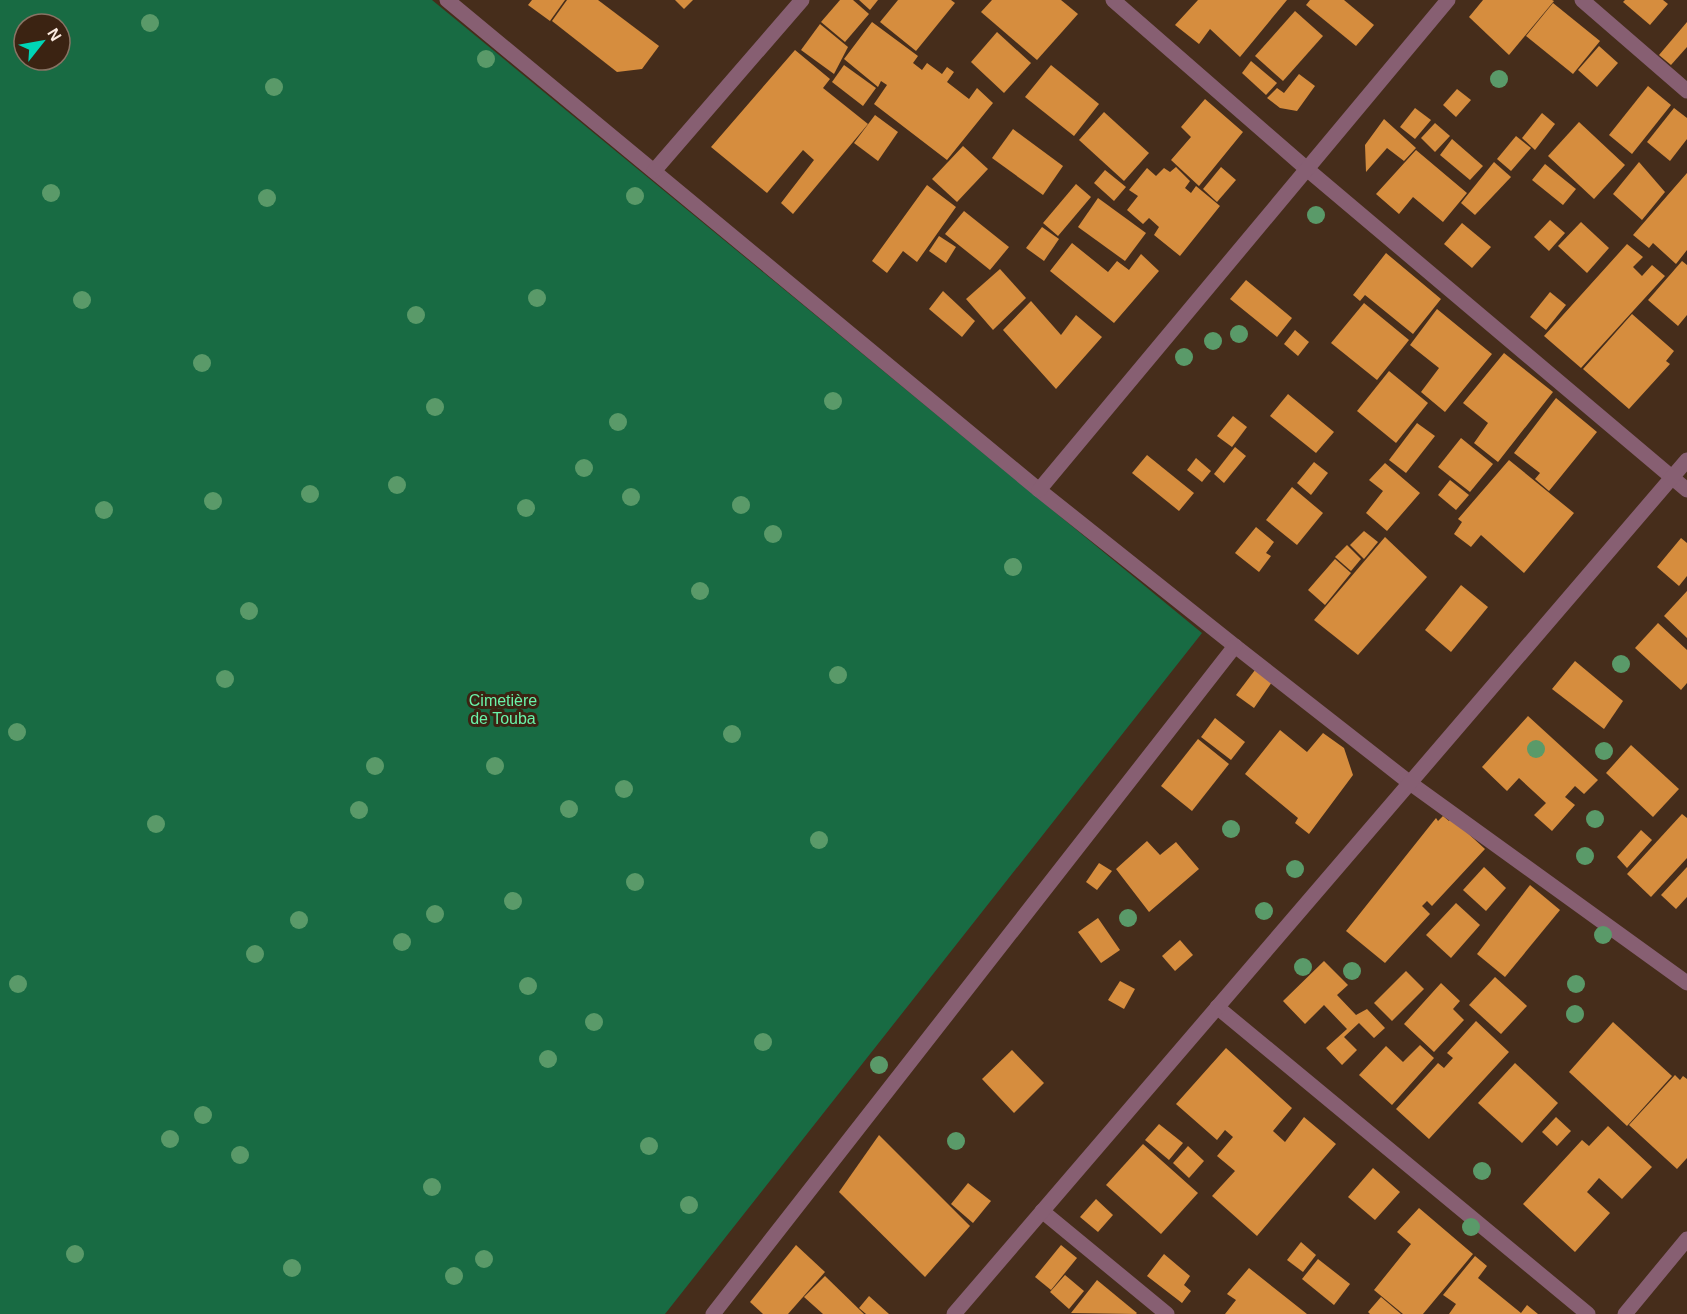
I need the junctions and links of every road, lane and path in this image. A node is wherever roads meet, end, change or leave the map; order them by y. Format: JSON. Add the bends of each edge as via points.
{"nodes":[{"id":1,"x":447,"y":0,"type":"edge"},
{"id":2,"x":802,"y":0,"type":"edge"},
{"id":3,"x":1113,"y":0,"type":"edge"},
{"id":4,"x":1448,"y":0,"type":"edge"},
{"id":5,"x":1582,"y":0,"type":"edge"},
{"id":6,"x":1687,"y":91,"type":"edge"},
{"id":7,"x":1308,"y":170,"type":"junction"},
{"id":8,"x":654,"y":171,"type":"junction"},
{"id":9,"x":1687,"y":460,"type":"edge"},
{"id":10,"x":1672,"y":477,"type":"junction"},
{"id":11,"x":1040,"y":490,"type":"junction"},
{"id":12,"x":1687,"y":490,"type":"edge"},
{"id":13,"x":1235,"y":646,"type":"junction"},
{"id":14,"x":1410,"y":783,"type":"junction"},
{"id":15,"x":1687,"y":983,"type":"edge"},
{"id":16,"x":1217,"y":1007,"type":"junction"},
{"id":17,"x":1041,"y":1212,"type":"junction"},
{"id":18,"x":1687,"y":1239,"type":"edge"},
{"id":19,"x":713,"y":1314,"type":"edge"},
{"id":20,"x":954,"y":1314,"type":"edge"},
{"id":21,"x":1167,"y":1314,"type":"edge"},
{"id":22,"x":1588,"y":1314,"type":"edge"},
{"id":23,"x":1625,"y":1314,"type":"edge"}],
"edges":[{"from":1,"to":8,"type":"street"},
{"from":2,"to":8,"type":"street"},
{"from":3,"to":7,"type":"street"},
{"from":4,"to":7,"type":"street"},
{"from":5,"to":6,"type":"street"},
{"from":7,"to":10,"type":"street"},
{"from":7,"to":11,"type":"street"},
{"from":8,"to":11,"type":"street"},
{"from":9,"to":10,"type":"street"},
{"from":10,"to":12,"type":"street"},
{"from":10,"to":14,"type":"street"},
{"from":11,"to":13,"type":"street"},
{"from":13,"to":14,"type":"street"},
{"from":13,"to":19,"type":"street"},
{"from":14,"to":15,"type":"street"},
{"from":14,"to":16,"type":"street"},
{"from":16,"to":17,"type":"street"},
{"from":16,"to":22,"type":"street"},
{"from":17,"to":20,"type":"street"},
{"from":17,"to":21,"type":"street"},
{"from":18,"to":23,"type":"street"}]}
